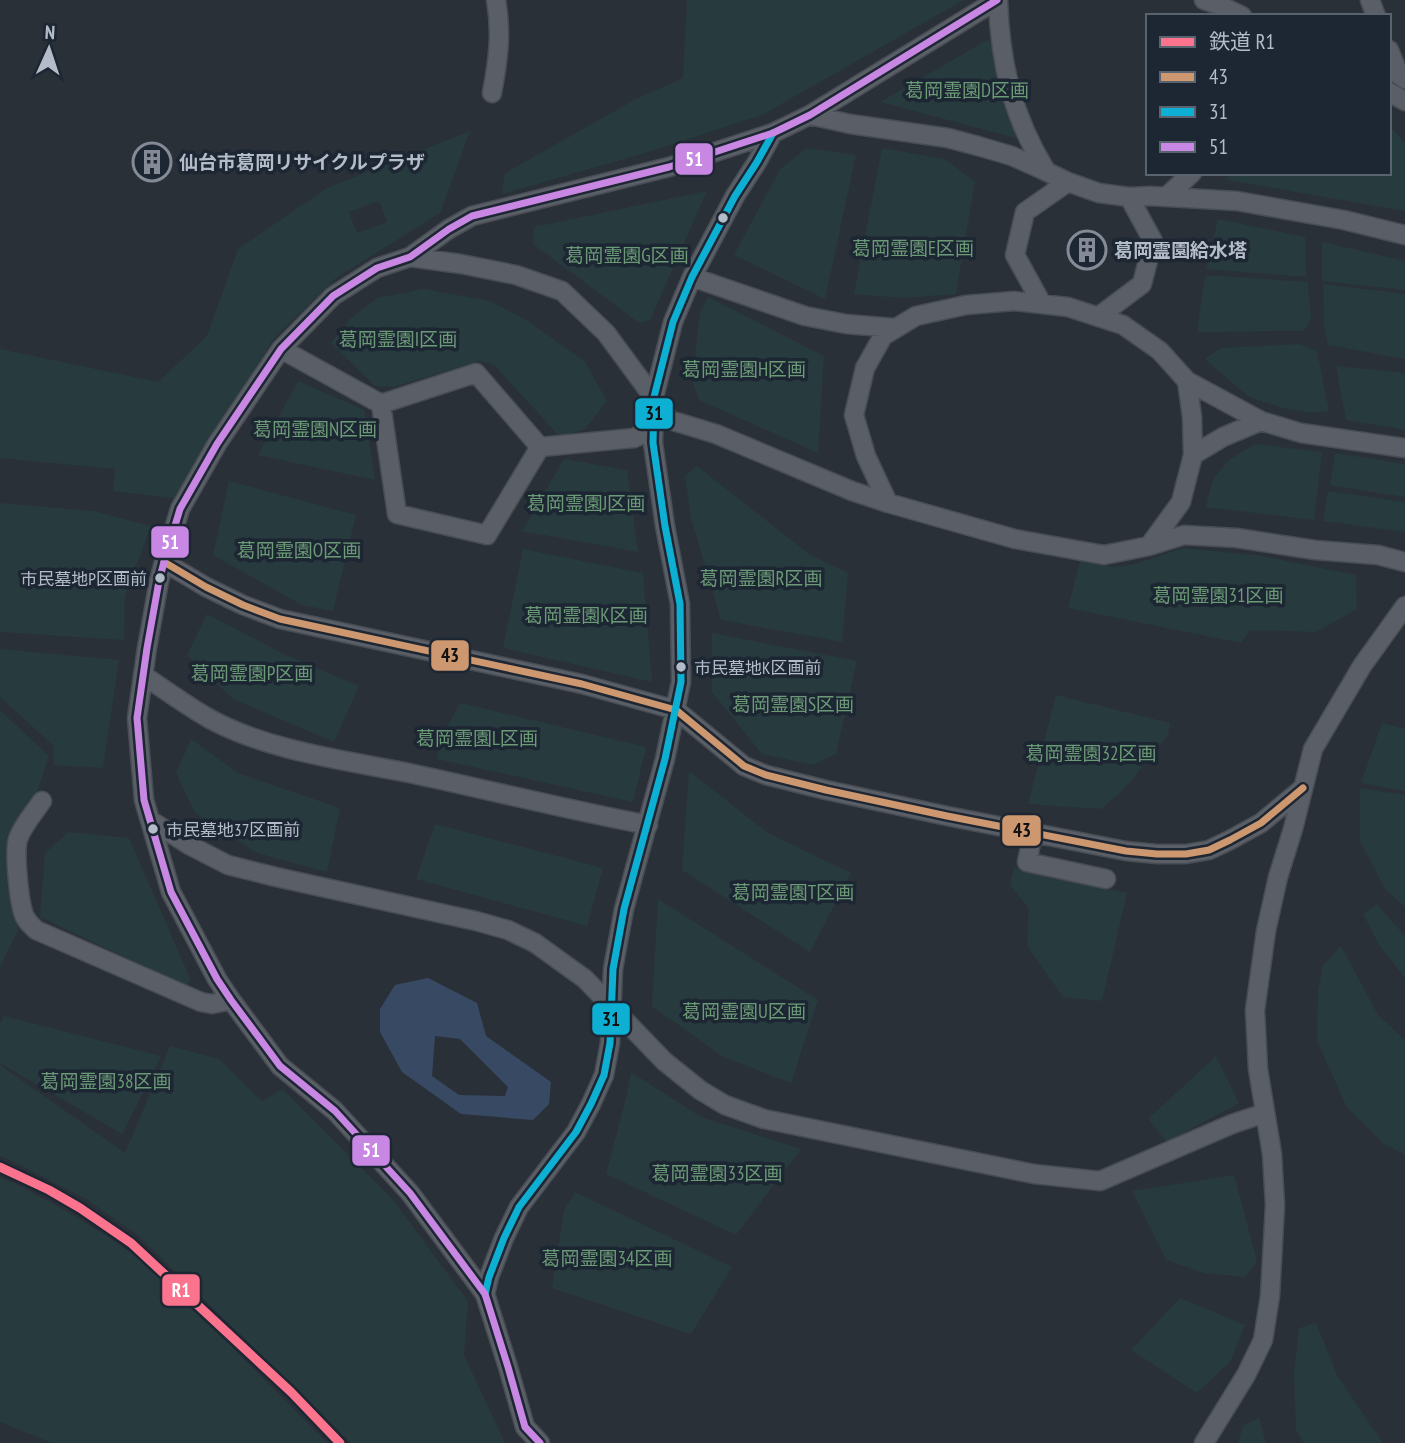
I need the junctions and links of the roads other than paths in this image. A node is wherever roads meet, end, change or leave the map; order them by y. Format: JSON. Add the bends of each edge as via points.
{"nodes":[{"id":1,"x":496,"y":0,"type":"edge"},
{"id":2,"x":997,"y":0,"type":"edge"},
{"id":3,"x":1204,"y":0,"type":"edge"},
{"id":4,"x":1238,"y":14,"type":"edge"},
{"id":5,"x":1391,"y":54,"type":"edge"},
{"id":6,"x":1402,"y":77,"type":"edge"},
{"id":7,"x":492,"y":93,"type":"dead end"},
{"id":8,"x":1405,"y":99,"type":"edge"},
{"id":9,"x":810,"y":115,"type":"junction"},
{"id":10,"x":773,"y":133,"type":"junction"},
{"id":11,"x":1046,"y":172,"type":"junction"},
{"id":12,"x":1190,"y":175,"type":"edge"},
{"id":13,"x":1068,"y":182,"type":"junction"},
{"id":14,"x":1129,"y":197,"type":"junction"},
{"id":15,"x":1166,"y":197,"type":"junction"},
{"id":16,"x":1405,"y":235,"type":"edge"},
{"id":17,"x":410,"y":257,"type":"junction"},
{"id":18,"x":692,"y":277,"type":"junction"},
{"id":19,"x":1042,"y":304,"type":"junction"},
{"id":20,"x":1098,"y":317,"type":"junction"},
{"id":21,"x":894,"y":328,"type":"junction"},
{"id":22,"x":281,"y":349,"type":"junction"},
{"id":23,"x":1187,"y":381,"type":"junction"},
{"id":24,"x":654,"y":397,"type":"junction"},
{"id":25,"x":380,"y":404,"type":"junction"},
{"id":26,"x":1261,"y":421,"type":"junction"},
{"id":27,"x":653,"y":429,"type":"junction"},
{"id":28,"x":540,"y":447,"type":"junction"},
{"id":29,"x":1405,"y":448,"type":"edge"},
{"id":30,"x":1193,"y":455,"type":"junction"},
{"id":31,"x":888,"y":503,"type":"junction"},
{"id":32,"x":1149,"y":546,"type":"junction"},
{"id":33,"x":164,"y":562,"type":"junction"},
{"id":34,"x":1405,"y":562,"type":"edge"},
{"id":35,"x":1405,"y":606,"type":"edge"},
{"id":36,"x":143,"y":675,"type":"junction"},
{"id":37,"x":676,"y":710,"type":"junction"},
{"id":38,"x":1303,"y":788,"type":"junction"},
{"id":39,"x":42,"y":801,"type":"dead end"},
{"id":40,"x":150,"y":820,"type":"junction"},
{"id":41,"x":648,"y":825,"type":"junction"},
{"id":42,"x":1033,"y":833,"type":"junction"},
{"id":43,"x":1106,"y":879,"type":"dead end"},
{"id":44,"x":230,"y":1000,"type":"junction"},
{"id":45,"x":612,"y":1007,"type":"junction"},
{"id":46,"x":1265,"y":1113,"type":"junction"},
{"id":47,"x":485,"y":1294,"type":"junction"},
{"id":48,"x":540,"y":1443,"type":"edge"},
{"id":49,"x":1204,"y":1443,"type":"edge"}],
"edges":[{"from":1,"to":7,"type":"street","via":[[499,50]]},
{"from":2,"to":9,"type":"street"},
{"from":2,"to":11,"type":"street","via":[[1009,90]]},
{"from":3,"to":4,"type":"street"},
{"from":5,"to":6,"type":"street"},
{"from":6,"to":8,"type":"street"},
{"from":9,"to":10,"type":"street"},
{"from":9,"to":11,"type":"street","via":[[948,138],[1012,156]]},
{"from":10,"to":17,"type":"street","via":[[669,167],[472,216]]},
{"from":10,"to":18,"type":"street"},
{"from":11,"to":13,"type":"street"},
{"from":12,"to":15,"type":"street"},
{"from":13,"to":14,"type":"street"},
{"from":13,"to":19,"type":"street","via":[[1026,212],[1015,255]]},
{"from":14,"to":15,"type":"street"},
{"from":14,"to":20,"type":"street","via":[[1153,241],[1148,262],[1142,284]]},
{"from":15,"to":16,"type":"street","via":[[1237,201]]},
{"from":17,"to":22,"type":"street","via":[[377,268],[333,296]]},
{"from":17,"to":24,"type":"street","via":[[516,275],[562,291],[606,333]]},
{"from":18,"to":21,"type":"street","via":[[805,316]]},
{"from":18,"to":24,"type":"street","via":[[673,322]]},
{"from":19,"to":20,"type":"street"},
{"from":19,"to":21,"type":"street","via":[[966,305],[916,316]]},
{"from":20,"to":23,"type":"street","via":[[1123,325],[1160,351]]},
{"from":21,"to":31,"type":"street","via":[[883,336],[865,368],[854,415],[866,456]]},
{"from":22,"to":25,"type":"street"},
{"from":22,"to":33,"type":"street","via":[[180,509]]},
{"from":23,"to":26,"type":"street"},
{"from":23,"to":30,"type":"street"},
{"from":24,"to":27,"type":"street"},
{"from":24,"to":31,"type":"street","via":[[670,420]]},
{"from":25,"to":28,"type":"street","via":[[476,373]]},
{"from":25,"to":28,"type":"street","via":[[397,514],[487,536]]},
{"from":26,"to":29,"type":"street","via":[[1301,433]]},
{"from":26,"to":30,"type":"street"},
{"from":27,"to":28,"type":"street","via":[[634,438]]},
{"from":27,"to":37,"type":"street","via":[[680,604],[681,682]]},
{"from":30,"to":32,"type":"street","via":[[1181,502]]},
{"from":31,"to":32,"type":"street","via":[[1015,539],[1104,555]]},
{"from":32,"to":34,"type":"street","via":[[1184,536],[1237,538]]},
{"from":33,"to":36,"type":"street"},
{"from":33,"to":37,"type":"street","via":[[218,593],[280,619],[582,684]]},
{"from":35,"to":38,"type":"street","via":[[1362,666],[1313,749]]},
{"from":36,"to":40,"type":"street","via":[[137,718]]},
{"from":36,"to":41,"type":"street","via":[[211,719],[259,739]]},
{"from":37,"to":41,"type":"street"},
{"from":37,"to":42,"type":"street","via":[[744,766],[766,775]]},
{"from":38,"to":42,"type":"street","via":[[1230,840],[1186,854],[1126,850]]},
{"from":38,"to":46,"type":"street","via":[[1266,931],[1255,1010]]},
{"from":39,"to":44,"type":"street","via":[[17,844],[27,922],[36,930],[201,1002]]},
{"from":40,"to":44,"type":"street","via":[[171,892]]},
{"from":40,"to":45,"type":"street","via":[[228,865],[508,930],[576,972]]},
{"from":41,"to":45,"type":"street","via":[[624,909],[613,969]]},
{"from":42,"to":43,"type":"street","via":[[1027,862]]},
{"from":44,"to":47,"type":"street","via":[[280,1066],[335,1111],[410,1193]]},
{"from":45,"to":46,"type":"street","via":[[664,1061],[725,1105],[776,1122],[1034,1174],[1100,1181]]},
{"from":45,"to":47,"type":"street","via":[[604,1075],[576,1132],[519,1207]]},
{"from":46,"to":49,"type":"street","via":[[1275,1205],[1263,1340]]},
{"from":47,"to":48,"type":"street","via":[[525,1427]]}]}
